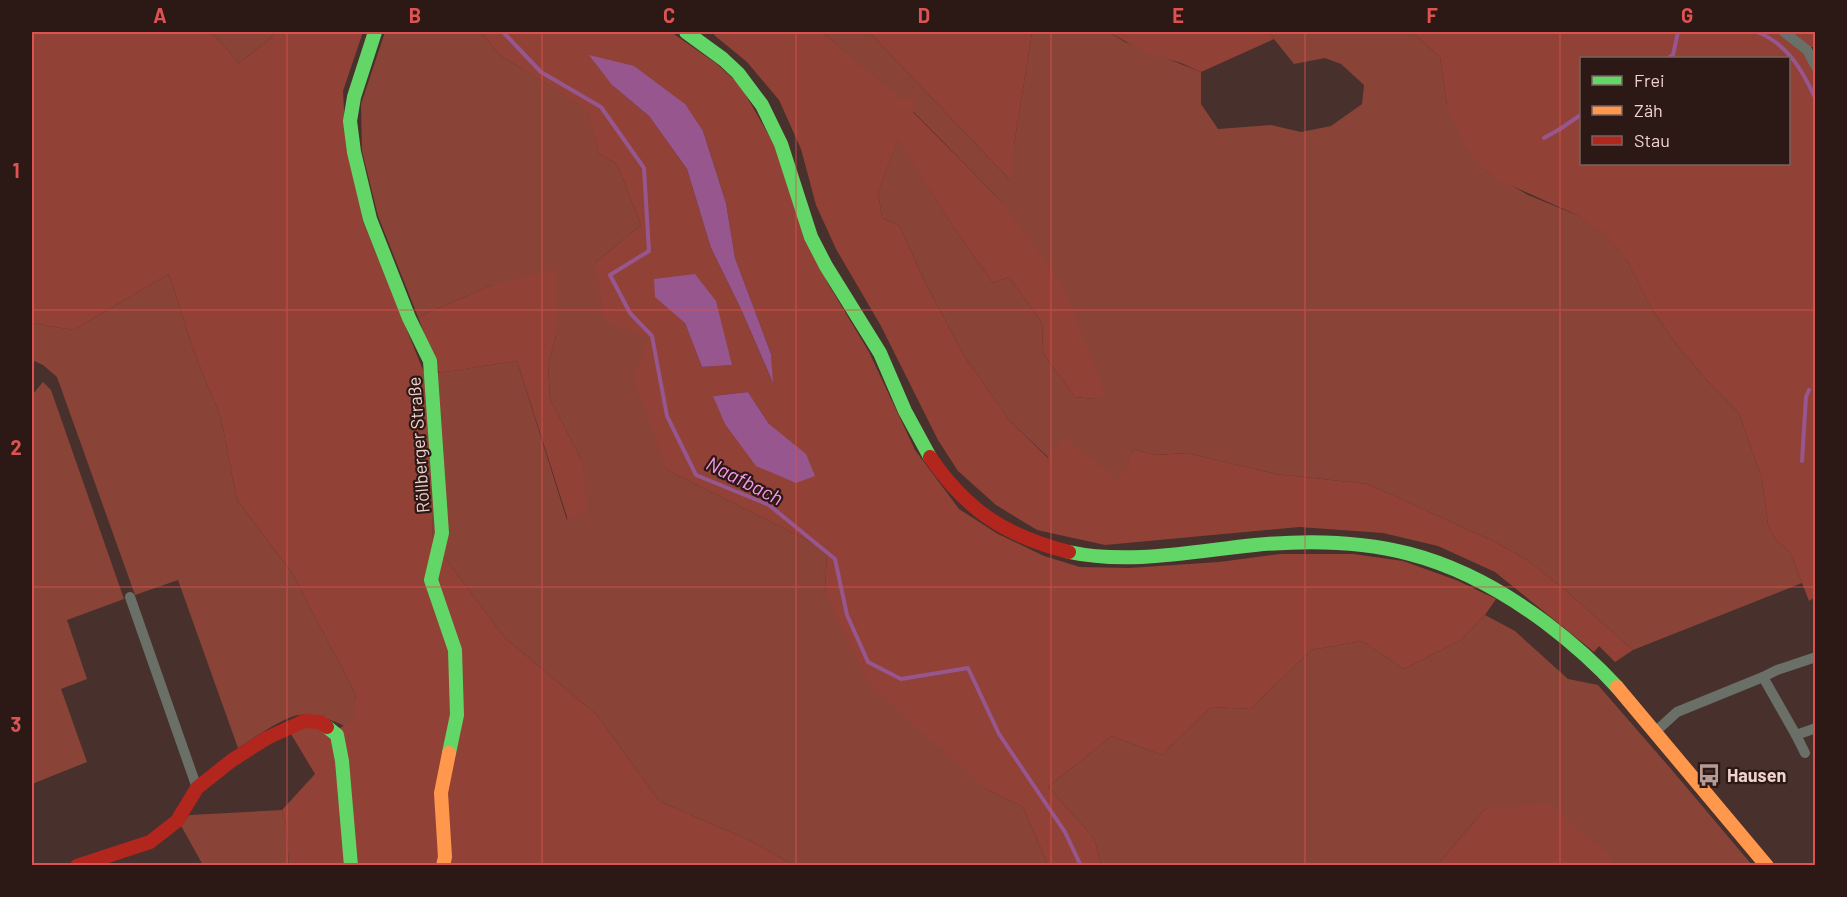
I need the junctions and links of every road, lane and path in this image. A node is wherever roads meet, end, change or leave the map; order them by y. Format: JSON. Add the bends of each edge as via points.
{"nodes":[{"id":1,"x":375,"y":32,"type":"edge"},
{"id":2,"x":686,"y":32,"type":"edge"},
{"id":3,"x":1784,"y":32,"type":"edge"},
{"id":4,"x":1815,"y":67,"type":"edge"},
{"id":5,"x":130,"y":597,"type":"dead end"},
{"id":6,"x":1815,"y":657,"type":"edge"},
{"id":7,"x":1763,"y":677,"type":"junction"},
{"id":8,"x":1815,"y":728,"type":"edge"},
{"id":9,"x":1654,"y":733,"type":"junction"},
{"id":10,"x":1796,"y":735,"type":"junction"},
{"id":11,"x":1805,"y":753,"type":"dead end"},
{"id":12,"x":197,"y":788,"type":"junction"},
{"id":13,"x":101,"y":862,"type":"edge"},
{"id":14,"x":77,"y":866,"type":"edge"},
{"id":15,"x":351,"y":866,"type":"edge"},
{"id":16,"x":443,"y":866,"type":"edge"},
{"id":17,"x":1767,"y":866,"type":"edge"}],
"edges":[{"from":1,"to":16,"type":"street","name":"Röllberger Straße","via":[[350,121],[370,219],[430,361],[442,533],[430,580],[455,650],[457,715],[441,793]]},
{"from":2,"to":9,"type":"street","via":[[736,71],[768,112],[810,235],[878,349],[924,449],[945,479],[1005,530],[1050,549],[1116,558],[1331,541],[1401,549],[1471,576],[1546,623],[1608,678]]},
{"from":3,"to":4,"type":"street","via":[[1807,50]]},
{"from":5,"to":12,"type":"street"},
{"from":6,"to":7,"type":"street"},
{"from":7,"to":9,"type":"street","via":[[1677,712]]},
{"from":7,"to":10,"type":"street"},
{"from":8,"to":10,"type":"street"},
{"from":9,"to":17,"type":"street"},
{"from":10,"to":11,"type":"street"},
{"from":12,"to":13,"type":"street","via":[[177,821],[159,837]]},
{"from":12,"to":15,"type":"street","via":[[267,738],[304,721],[320,722],[337,735]]},
{"from":13,"to":14,"type":"street"}]}
